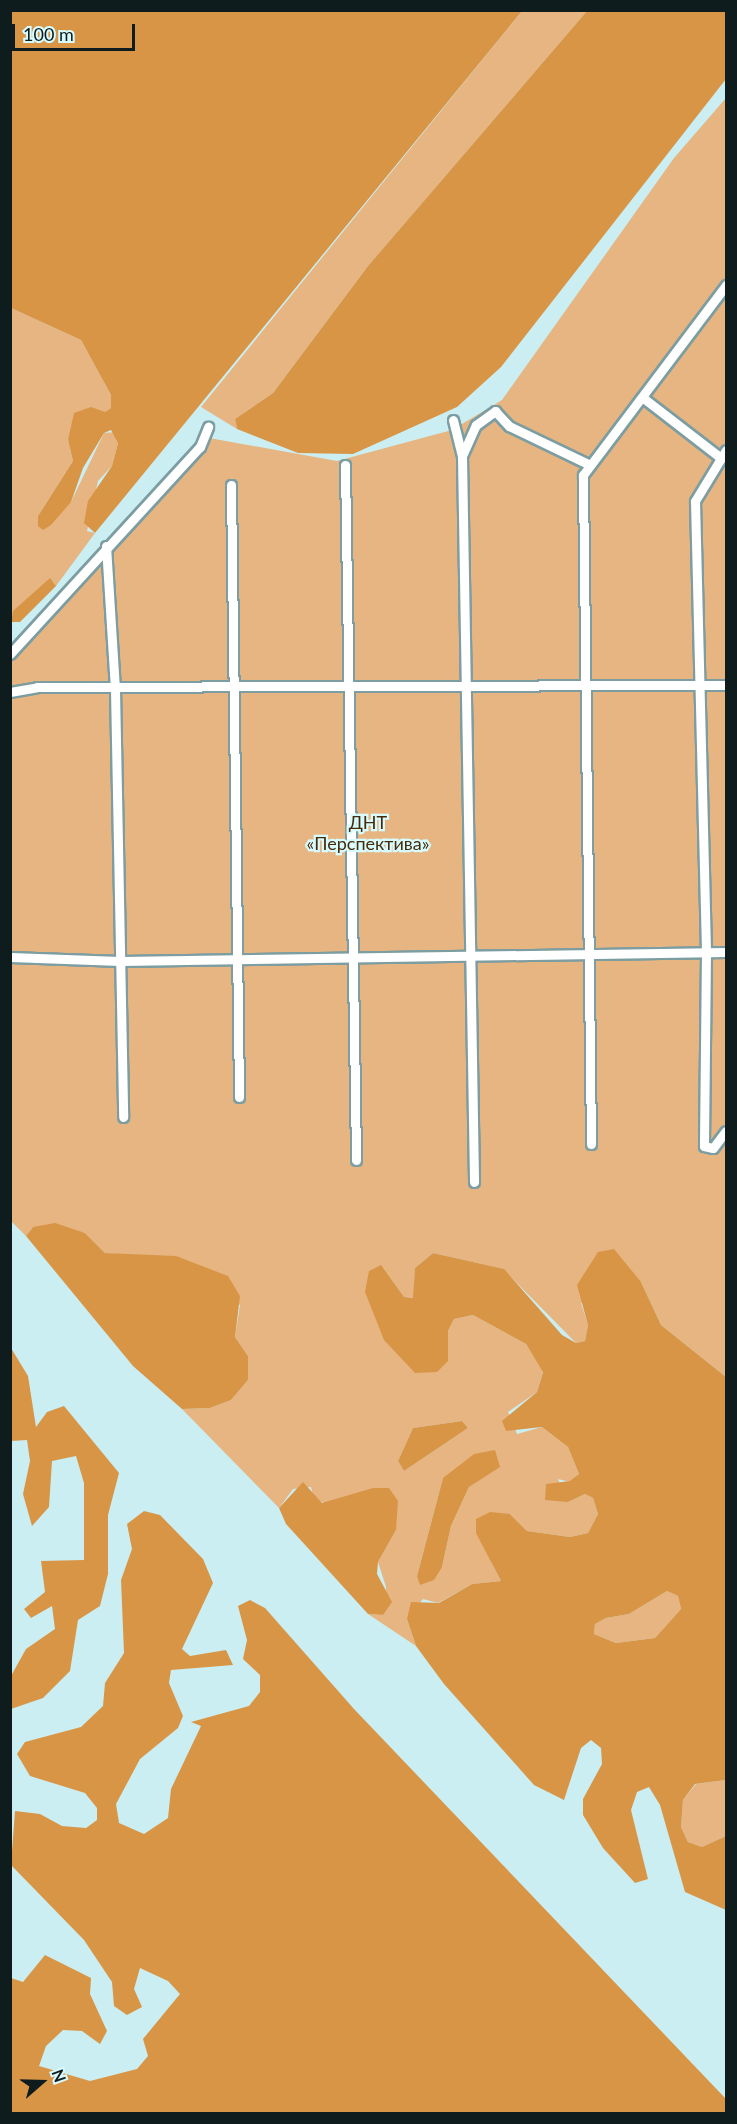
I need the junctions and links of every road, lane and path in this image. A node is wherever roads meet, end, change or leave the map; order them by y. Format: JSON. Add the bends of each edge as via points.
{"nodes":[{"id":1,"x":726,"y":285,"type":"edge"},
{"id":2,"x":642,"y":397,"type":"junction"},
{"id":3,"x":453,"y":420,"type":"dead end"},
{"id":4,"x":208,"y":427,"type":"dead end"},
{"id":5,"x":724,"y":454,"type":"edge"},
{"id":6,"x":462,"y":456,"type":"junction"},
{"id":7,"x":588,"y":464,"type":"junction"},
{"id":8,"x":345,"y":465,"type":"dead end"},
{"id":9,"x":231,"y":485,"type":"dead end"},
{"id":10,"x":106,"y":546,"type":"junction"},
{"id":11,"x":10,"y":654,"type":"edge"},
{"id":12,"x":700,"y":685,"type":"junction"},
{"id":13,"x":726,"y":685,"type":"edge"},
{"id":14,"x":582,"y":687,"type":"junction"},
{"id":15,"x":466,"y":688,"type":"junction"},
{"id":16,"x":115,"y":689,"type":"junction"},
{"id":17,"x":350,"y":689,"type":"junction"},
{"id":18,"x":234,"y":690,"type":"junction"},
{"id":19,"x":10,"y":692,"type":"edge"},
{"id":20,"x":706,"y":952,"type":"junction"},
{"id":21,"x":726,"y":952,"type":"edge"},
{"id":22,"x":587,"y":953,"type":"junction"},
{"id":23,"x":468,"y":954,"type":"junction"},
{"id":24,"x":355,"y":955,"type":"junction"},
{"id":25,"x":237,"y":956,"type":"junction"},
{"id":26,"x":10,"y":957,"type":"edge"},
{"id":27,"x":120,"y":961,"type":"junction"},
{"id":28,"x":238,"y":1097,"type":"dead end"},
{"id":29,"x":123,"y":1117,"type":"dead end"},
{"id":30,"x":726,"y":1131,"type":"edge"},
{"id":31,"x":591,"y":1144,"type":"dead end"},
{"id":32,"x":356,"y":1160,"type":"dead end"},
{"id":33,"x":474,"y":1182,"type":"dead end"}],
"edges":[{"from":1,"to":2,"type":"street"},
{"from":2,"to":5,"type":"street"},
{"from":2,"to":7,"type":"street"},
{"from":3,"to":6,"type":"street"},
{"from":4,"to":10,"type":"street","via":[[200,447]]},
{"from":5,"to":12,"type":"street","via":[[695,501]]},
{"from":6,"to":7,"type":"street","via":[[476,424],[495,411],[509,426]]},
{"from":6,"to":15,"type":"street"},
{"from":7,"to":14,"type":"street","via":[[583,475]]},
{"from":8,"to":17,"type":"street"},
{"from":9,"to":18,"type":"street"},
{"from":10,"to":11,"type":"street"},
{"from":10,"to":16,"type":"street"},
{"from":12,"to":13,"type":"street"},
{"from":12,"to":14,"type":"street"},
{"from":12,"to":20,"type":"street"},
{"from":14,"to":15,"type":"street"},
{"from":14,"to":22,"type":"street"},
{"from":15,"to":17,"type":"street"},
{"from":15,"to":23,"type":"street"},
{"from":16,"to":18,"type":"street"},
{"from":16,"to":19,"type":"street"},
{"from":16,"to":27,"type":"street"},
{"from":17,"to":18,"type":"street"},
{"from":17,"to":24,"type":"street"},
{"from":18,"to":25,"type":"street"},
{"from":20,"to":21,"type":"street"},
{"from":20,"to":22,"type":"street"},
{"from":20,"to":30,"type":"street","via":[[704,1146],[713,1148]]},
{"from":22,"to":23,"type":"street"},
{"from":22,"to":31,"type":"street"},
{"from":23,"to":24,"type":"street"},
{"from":23,"to":33,"type":"street"},
{"from":24,"to":25,"type":"street"},
{"from":24,"to":32,"type":"street"},
{"from":25,"to":27,"type":"street"},
{"from":25,"to":28,"type":"street"},
{"from":26,"to":27,"type":"street"},
{"from":27,"to":29,"type":"street"}]}
